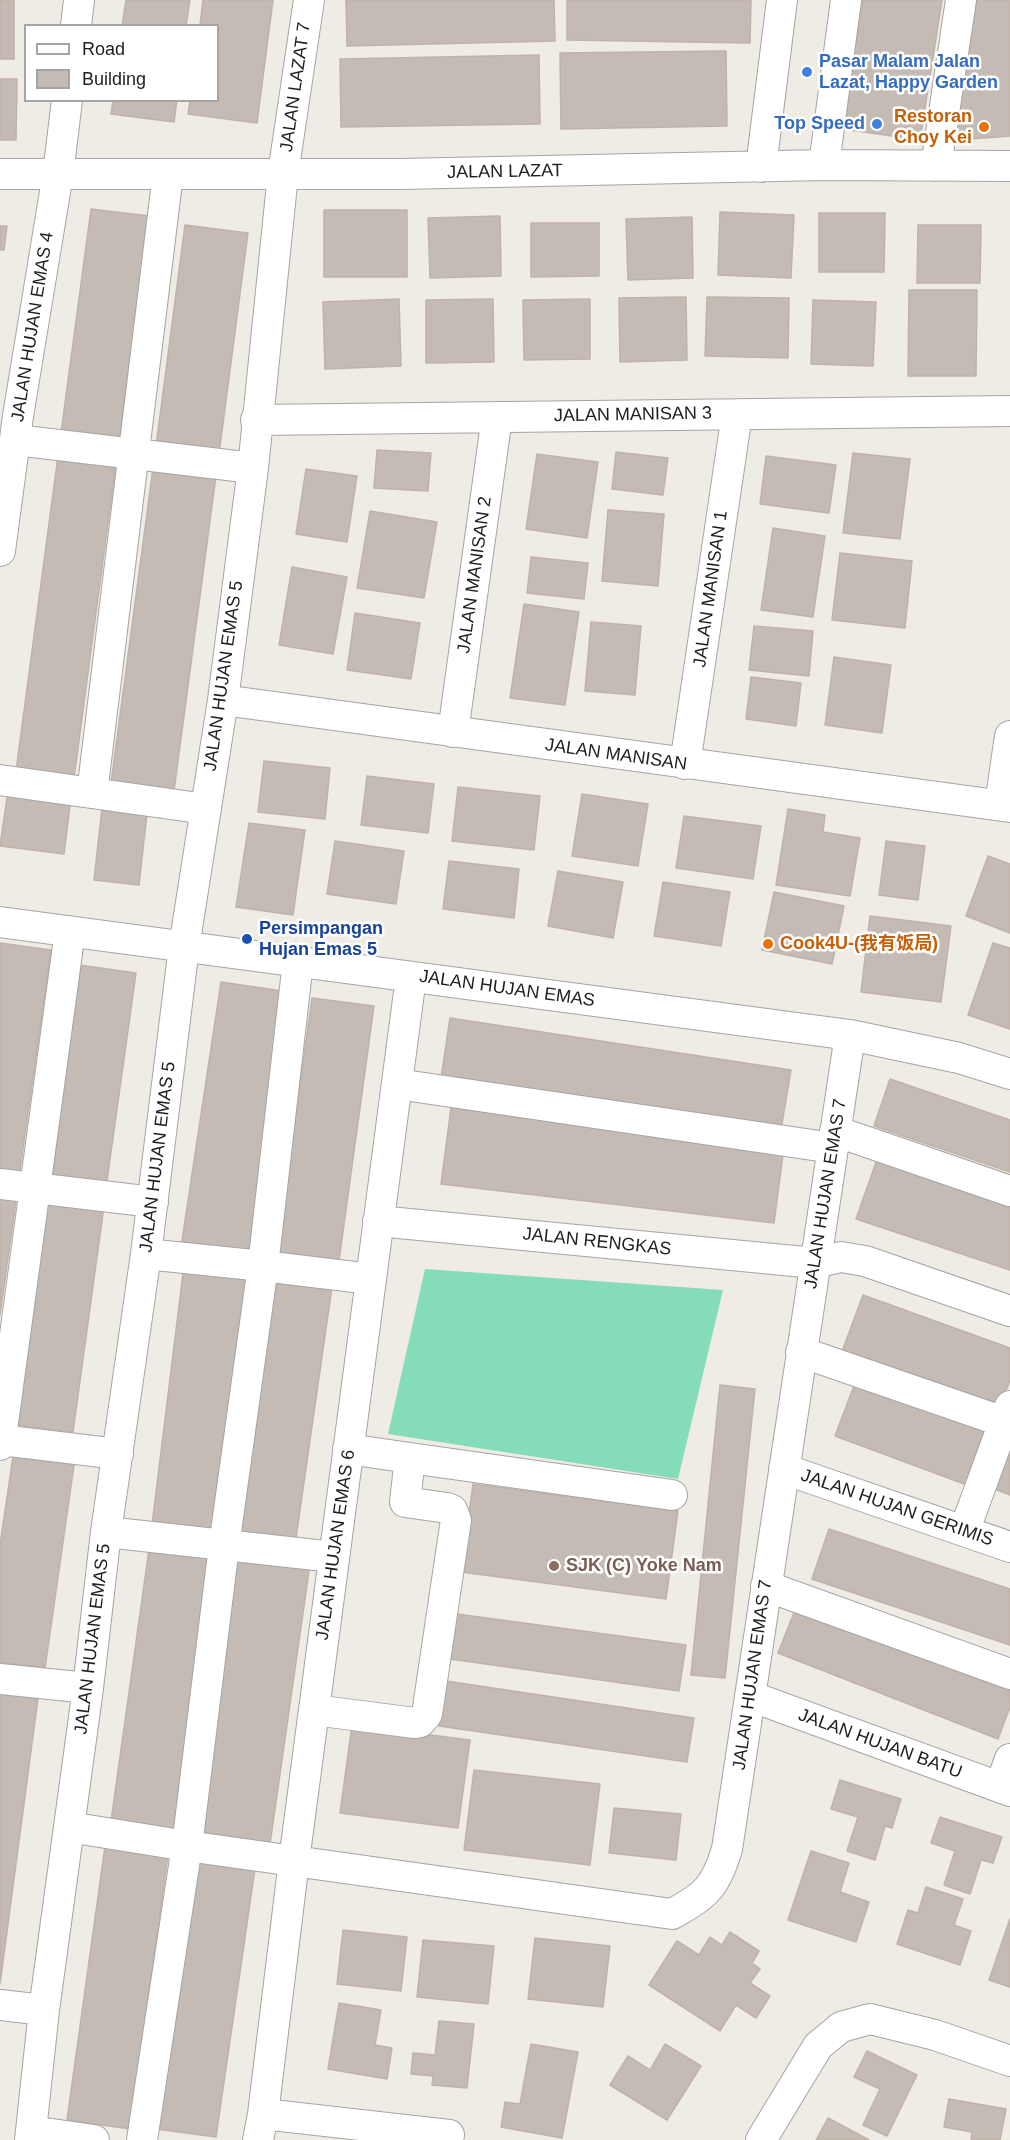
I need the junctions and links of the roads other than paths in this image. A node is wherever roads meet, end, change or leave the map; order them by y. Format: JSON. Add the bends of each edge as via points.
{"nodes":[{"id":1,"x":79,"y":0,"type":"edge"},
{"id":2,"x":309,"y":0,"type":"edge"},
{"id":3,"x":782,"y":0,"type":"edge"},
{"id":4,"x":846,"y":0,"type":"edge"},
{"id":5,"x":961,"y":0,"type":"edge"},
{"id":6,"x":76,"y":24,"type":"edge"},
{"id":7,"x":67,"y":102,"type":"edge"},
{"id":8,"x":824,"y":165,"type":"junction"},
{"id":9,"x":936,"y":166,"type":"junction"},
{"id":10,"x":1010,"y":166,"type":"edge"},
{"id":11,"x":761,"y":167,"type":"junction"},
{"id":12,"x":0,"y":174,"type":"edge"},
{"id":13,"x":58,"y":174,"type":"junction"},
{"id":14,"x":168,"y":174,"type":"junction"},
{"id":15,"x":283,"y":174,"type":"junction"},
{"id":16,"x":1010,"y":411,"type":"edge"},
{"id":17,"x":737,"y":414,"type":"junction"},
{"id":18,"x":497,"y":417,"type":"junction"},
{"id":19,"x":256,"y":420,"type":"junction"},
{"id":20,"x":11,"y":424,"type":"edge"},
{"id":21,"x":133,"y":454,"type":"junction"},
{"id":22,"x":252,"y":468,"type":"junction"},
{"id":23,"x":0,"y":551,"type":"edge"},
{"id":24,"x":223,"y":700,"type":"junction"},
{"id":25,"x":453,"y":732,"type":"junction"},
{"id":26,"x":1010,"y":736,"type":"edge"},
{"id":27,"x":685,"y":764,"type":"junction"},
{"id":28,"x":0,"y":780,"type":"edge"},
{"id":29,"x":92,"y":793,"type":"junction"},
{"id":30,"x":1005,"y":806,"type":"edge"},
{"id":31,"x":206,"y":808,"type":"junction"},
{"id":32,"x":0,"y":922,"type":"edge"},
{"id":33,"x":70,"y":931,"type":"junction"},
{"id":34,"x":184,"y":947,"type":"junction"},
{"id":35,"x":298,"y":962,"type":"junction"},
{"id":36,"x":411,"y":977,"type":"junction"},
{"id":37,"x":850,"y":1035,"type":"junction"},
{"id":38,"x":1010,"y":1074,"type":"edge"},
{"id":39,"x":397,"y":1084,"type":"junction"},
{"id":40,"x":834,"y":1140,"type":"junction"},
{"id":41,"x":0,"y":1184,"type":"edge"},
{"id":42,"x":34,"y":1189,"type":"junction"},
{"id":43,"x":1010,"y":1191,"type":"edge"},
{"id":44,"x":153,"y":1202,"type":"junction"},
{"id":45,"x":378,"y":1221,"type":"junction"},
{"id":46,"x":146,"y":1254,"type":"junction"},
{"id":47,"x":815,"y":1263,"type":"junction"},
{"id":48,"x":263,"y":1266,"type":"junction"},
{"id":49,"x":371,"y":1279,"type":"junction"},
{"id":50,"x":1010,"y":1311,"type":"edge"},
{"id":51,"x":801,"y":1352,"type":"junction"},
{"id":52,"x":1008,"y":1418,"type":"edge"},
{"id":53,"x":0,"y":1442,"type":"edge"},
{"id":54,"x":348,"y":1449,"type":"junction"},
{"id":55,"x":118,"y":1454,"type":"junction"},
{"id":56,"x":410,"y":1458,"type":"junction"},
{"id":57,"x":784,"y":1469,"type":"junction"},
{"id":58,"x":672,"y":1495,"type":"dead end"},
{"id":59,"x":965,"y":1529,"type":"junction"},
{"id":60,"x":106,"y":1532,"type":"junction"},
{"id":61,"x":224,"y":1546,"type":"junction"},
{"id":62,"x":1010,"y":1546,"type":"edge"},
{"id":63,"x":334,"y":1557,"type":"junction"},
{"id":64,"x":766,"y":1586,"type":"junction"},
{"id":65,"x":1010,"y":1674,"type":"edge"},
{"id":66,"x":0,"y":1679,"type":"edge"},
{"id":67,"x":88,"y":1688,"type":"junction"},
{"id":68,"x":750,"y":1696,"type":"junction"},
{"id":69,"x":314,"y":1710,"type":"junction"},
{"id":70,"x":1010,"y":1759,"type":"edge"},
{"id":71,"x":1005,"y":1789,"type":"edge"},
{"id":72,"x":69,"y":1827,"type":"junction"},
{"id":73,"x":187,"y":1846,"type":"junction"},
{"id":74,"x":294,"y":1861,"type":"junction"},
{"id":75,"x":0,"y":2005,"type":"edge"},
{"id":76,"x":44,"y":2010,"type":"junction"},
{"id":77,"x":1010,"y":2061,"type":"edge"},
{"id":78,"x":261,"y":2127,"type":"edge"},
{"id":79,"x":31,"y":2135,"type":"edge"},
{"id":80,"x":449,"y":2135,"type":"dead end"},
{"id":81,"x":94,"y":2140,"type":"edge"},
{"id":82,"x":142,"y":2140,"type":"edge"},
{"id":83,"x":761,"y":2140,"type":"edge"}],
"edges":[{"from":1,"to":6,"type":"street"},
{"from":2,"to":15,"type":"street","name":"JALAN LAZAT 7"},
{"from":3,"to":11,"type":"street"},
{"from":4,"to":8,"type":"street"},
{"from":5,"to":9,"type":"street"},
{"from":7,"to":13,"type":"street","name":"JALAN HUJAN EMAS 4"},
{"from":8,"to":9,"type":"street","name":"JALAN LAZAT"},
{"from":8,"to":11,"type":"street","name":"JALAN LAZAT"},
{"from":9,"to":10,"type":"street","name":"JALAN LAZAT"},
{"from":11,"to":15,"type":"street","name":"JALAN LAZAT"},
{"from":12,"to":13,"type":"street","name":"JALAN LAZAT"},
{"from":13,"to":14,"type":"street","name":"JALAN LAZAT"},
{"from":13,"to":20,"type":"street","name":"JALAN HUJAN EMAS 4"},
{"from":14,"to":15,"type":"street","name":"JALAN LAZAT"},
{"from":14,"to":21,"type":"street"},
{"from":15,"to":19,"type":"street","name":"JALAN HUJAN EMAS 5"},
{"from":16,"to":17,"type":"street","name":"JALAN MANISAN 3"},
{"from":17,"to":18,"type":"street","name":"JALAN MANISAN 3"},
{"from":17,"to":27,"type":"street","name":"JALAN MANISAN 1"},
{"from":18,"to":19,"type":"street","name":"JALAN MANISAN 3"},
{"from":18,"to":25,"type":"street","name":"JALAN MANISAN 2"},
{"from":19,"to":22,"type":"street","name":"JALAN HUJAN EMAS 5"},
{"from":20,"to":21,"type":"street"},
{"from":20,"to":23,"type":"street","name":"JALAN HUJAN EMAS 4"},
{"from":21,"to":22,"type":"street"},
{"from":21,"to":29,"type":"street"},
{"from":22,"to":24,"type":"street","name":"JALAN HUJAN EMAS 5"},
{"from":24,"to":25,"type":"street","name":"JALAN MANISAN"},
{"from":24,"to":31,"type":"street","name":"JALAN HUJAN EMAS 5"},
{"from":25,"to":27,"type":"street","name":"JALAN MANISAN"},
{"from":26,"to":30,"type":"street"},
{"from":27,"to":30,"type":"street","name":"JALAN MANISAN"},
{"from":28,"to":29,"type":"street"},
{"from":29,"to":31,"type":"street"},
{"from":31,"to":34,"type":"street","name":"JALAN HUJAN EMAS 5"},
{"from":32,"to":33,"type":"street","name":"JALAN HUJAN EMAS"},
{"from":33,"to":34,"type":"street","name":"JALAN HUJAN EMAS"},
{"from":33,"to":42,"type":"street"},
{"from":34,"to":35,"type":"street","name":"JALAN HUJAN EMAS"},
{"from":34,"to":44,"type":"street","name":"JALAN HUJAN EMAS 5"},
{"from":35,"to":36,"type":"street","name":"JALAN HUJAN EMAS"},
{"from":35,"to":48,"type":"street"},
{"from":36,"to":37,"type":"street","name":"JALAN HUJAN EMAS"},
{"from":36,"to":39,"type":"street","name":"JALAN HUJAN EMAS 6"},
{"from":37,"to":38,"type":"street","name":"JALAN HUJAN EMAS","via":[[959,1058]]},
{"from":37,"to":40,"type":"street","name":"JALAN HUJAN EMAS 7"},
{"from":39,"to":40,"type":"street"},
{"from":39,"to":45,"type":"street","name":"JALAN HUJAN EMAS 6"},
{"from":40,"to":43,"type":"street"},
{"from":40,"to":47,"type":"street","name":"JALAN HUJAN EMAS 7"},
{"from":41,"to":42,"type":"street"},
{"from":42,"to":44,"type":"street"},
{"from":42,"to":53,"type":"street"},
{"from":44,"to":46,"type":"street","name":"JALAN HUJAN EMAS 5"},
{"from":45,"to":47,"type":"street","name":"JALAN RENGKAS"},
{"from":45,"to":49,"type":"street","name":"JALAN HUJAN EMAS 6"},
{"from":46,"to":48,"type":"street"},
{"from":46,"to":55,"type":"street","name":"JALAN HUJAN EMAS 5"},
{"from":47,"to":50,"type":"street","name":"JALAN RENGKAS","via":[[841,1257],[865,1261]]},
{"from":47,"to":51,"type":"street","name":"JALAN HUJAN EMAS 7"},
{"from":48,"to":49,"type":"street"},
{"from":48,"to":61,"type":"street"},
{"from":49,"to":54,"type":"street","name":"JALAN HUJAN EMAS 6"},
{"from":51,"to":52,"type":"street"},
{"from":51,"to":57,"type":"street","name":"JALAN HUJAN EMAS 7"},
{"from":52,"to":59,"type":"street"},
{"from":53,"to":55,"type":"street"},
{"from":54,"to":56,"type":"street"},
{"from":54,"to":63,"type":"street","name":"JALAN HUJAN EMAS 6"},
{"from":55,"to":60,"type":"street","name":"JALAN HUJAN EMAS 5"},
{"from":56,"to":58,"type":"street"},
{"from":56,"to":69,"type":"street","via":[[405,1502],[447,1508],[456,1520],[427,1714],[414,1723]]},
{"from":57,"to":59,"type":"street","name":"JALAN HUJAN GERIMIS"},
{"from":57,"to":64,"type":"street","name":"JALAN HUJAN EMAS 7"},
{"from":59,"to":62,"type":"street","name":"JALAN HUJAN GERIMIS"},
{"from":60,"to":61,"type":"street"},
{"from":60,"to":67,"type":"street","name":"JALAN HUJAN EMAS 5"},
{"from":61,"to":63,"type":"street"},
{"from":61,"to":73,"type":"street"},
{"from":63,"to":69,"type":"street","name":"JALAN HUJAN EMAS 6"},
{"from":64,"to":65,"type":"street"},
{"from":64,"to":68,"type":"street","name":"JALAN HUJAN EMAS 7"},
{"from":66,"to":67,"type":"street"},
{"from":67,"to":72,"type":"street","name":"JALAN HUJAN EMAS 5"},
{"from":68,"to":71,"type":"street","name":"JALAN HUJAN BATU"},
{"from":68,"to":74,"type":"street","name":"JALAN HUJAN EMAS 7","via":[[727,1849],[720,1870],[696,1901],[672,1914]]},
{"from":69,"to":74,"type":"street","name":"JALAN HUJAN EMAS 6"},
{"from":70,"to":71,"type":"street"},
{"from":72,"to":73,"type":"street","name":"JALAN HUJAN EMAS 7"},
{"from":72,"to":76,"type":"street","name":"JALAN HUJAN EMAS 5"},
{"from":73,"to":74,"type":"street","name":"JALAN HUJAN EMAS 7"},
{"from":73,"to":82,"type":"street"},
{"from":74,"to":78,"type":"street","name":"JALAN HUJAN EMAS 6"},
{"from":75,"to":76,"type":"street"},
{"from":76,"to":79,"type":"street","name":"JALAN HUJAN EMAS 5"},
{"from":77,"to":83,"type":"street","via":[[935,2035],[870,2019],[841,2027],[818,2046]]},
{"from":78,"to":80,"type":"street","name":"JALAN HUJAN EMAS 6"},
{"from":79,"to":81,"type":"street"}]}
